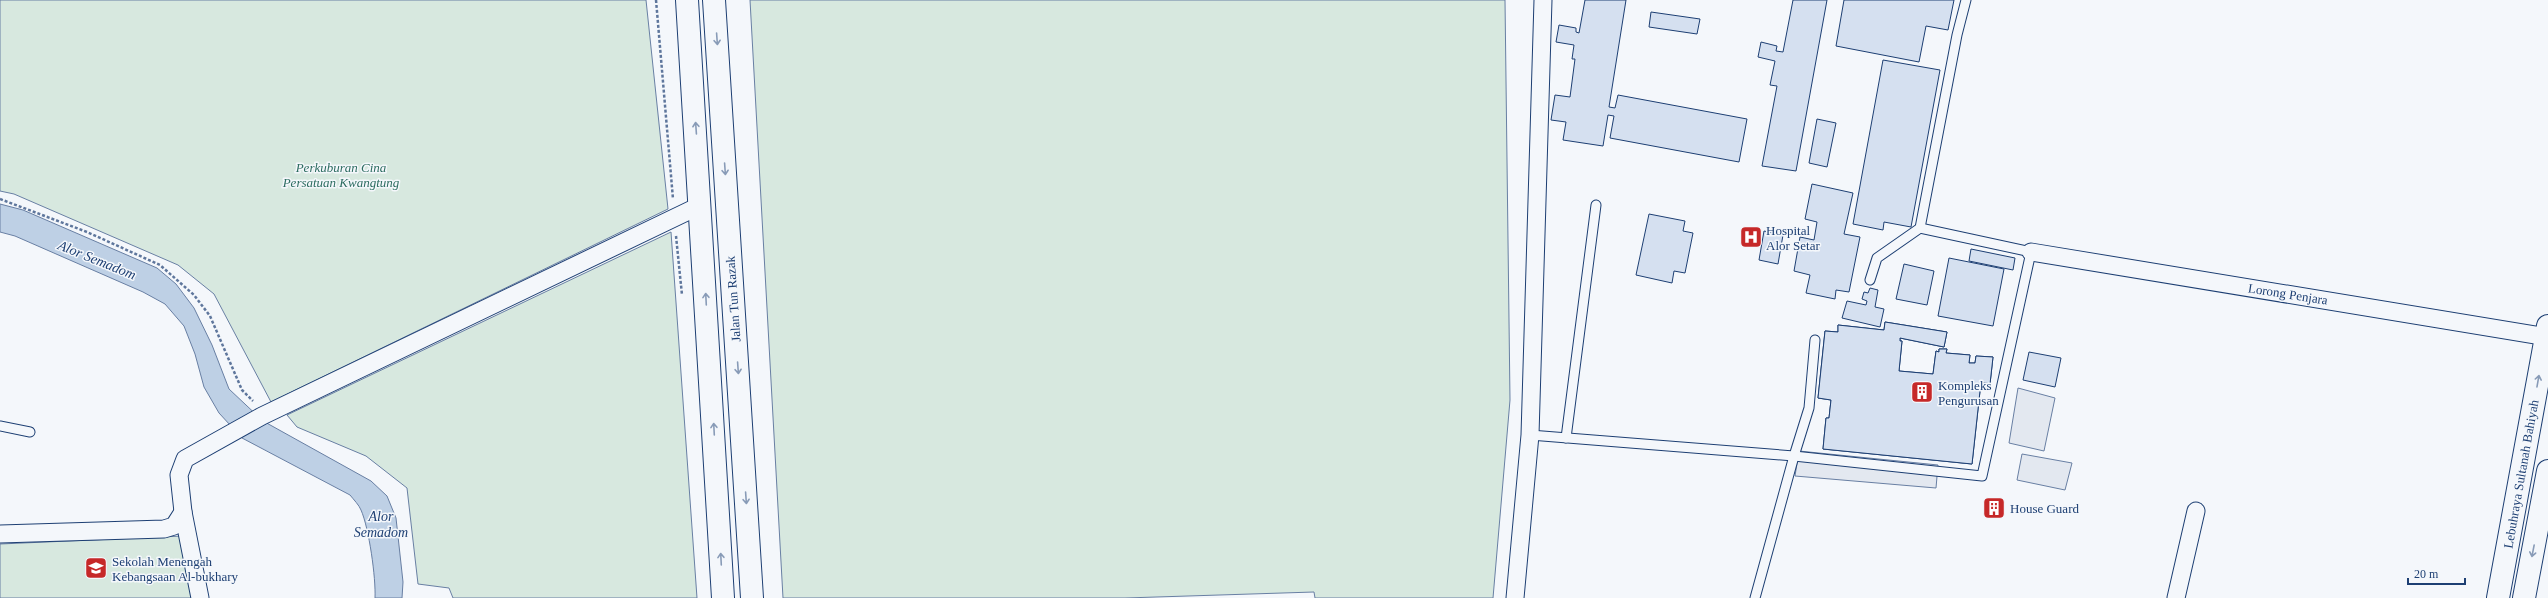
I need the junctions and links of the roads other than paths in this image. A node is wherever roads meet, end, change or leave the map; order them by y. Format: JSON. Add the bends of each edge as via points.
{"nodes":[{"id":1,"x":687,"y":0,"type":"edge"},
{"id":2,"x":714,"y":0,"type":"edge"},
{"id":3,"x":1544,"y":0,"type":"edge"},
{"id":4,"x":1966,"y":0,"type":"edge"},
{"id":5,"x":1596,"y":205,"type":"dead end"},
{"id":6,"x":701,"y":206,"type":"junction"},
{"id":7,"x":1920,"y":228,"type":"junction"},
{"id":8,"x":2031,"y":252,"type":"junction"},
{"id":9,"x":1870,"y":280,"type":"dead end"},
{"id":10,"x":2547,"y":333,"type":"edge"},
{"id":11,"x":1815,"y":340,"type":"dead end"},
{"id":12,"x":0,"y":426,"type":"edge"},
{"id":13,"x":30,"y":432,"type":"dead end"},
{"id":14,"x":1530,"y":435,"type":"junction"},
{"id":15,"x":1566,"y":438,"type":"junction"},
{"id":16,"x":1794,"y":456,"type":"junction"},
{"id":17,"x":2548,"y":471,"type":"edge"},
{"id":18,"x":2196,"y":511,"type":"dead end"},
{"id":19,"x":183,"y":512,"type":"junction"},
{"id":20,"x":2543,"y":520,"type":"edge"},
{"id":21,"x":0,"y":534,"type":"edge"},
{"id":22,"x":200,"y":598,"type":"edge"},
{"id":23,"x":723,"y":598,"type":"edge"},
{"id":24,"x":752,"y":598,"type":"edge"},
{"id":25,"x":1516,"y":598,"type":"edge"},
{"id":26,"x":1755,"y":598,"type":"edge"},
{"id":27,"x":2176,"y":598,"type":"edge"},
{"id":28,"x":2498,"y":598,"type":"edge"},
{"id":29,"x":2524,"y":598,"type":"edge"}],
"edges":[{"from":6,"to":1,"type":"main road","name":"Jalan Tun Razak","one_way":true},
{"from":2,"to":24,"type":"main road","name":"Jalan Tun Razak","one_way":true},
{"from":3,"to":14,"type":"street"},
{"from":4,"to":7,"type":"lane"},
{"from":5,"to":15,"type":"lane"},
{"from":6,"to":19,"type":"street","via":[[224,435],[184,459],[180,465]]},
{"from":23,"to":6,"type":"main road","name":"Jalan Tun Razak","one_way":true},
{"from":7,"to":8,"type":"lane"},
{"from":7,"to":9,"type":"lane","via":[[1877,258]]},
{"from":8,"to":10,"type":"street","name":"Lorong Penjara"},
{"from":8,"to":16,"type":"lane","via":[[1982,476]]},
{"from":28,"to":10,"type":"main road","name":"Lebuhraya Sultanah Bahiyah","one_way":true},
{"from":11,"to":16,"type":"lane","via":[[1809,408]]},
{"from":12,"to":13,"type":"lane"},
{"from":14,"to":15,"type":"lane"},
{"from":14,"to":25,"type":"street"},
{"from":15,"to":16,"type":"lane"},
{"from":16,"to":26,"type":"lane"},
{"from":17,"to":20,"type":"main road","name":"Lebuhraya Sultanah Bahiyah"},
{"from":18,"to":27,"type":"street"},
{"from":19,"to":21,"type":"street","via":[[174,526],[164,529]]},
{"from":19,"to":22,"type":"street"},
{"from":20,"to":29,"type":"main road","name":"Lebuhraya Sultanah Bahiyah","one_way":true}]}
